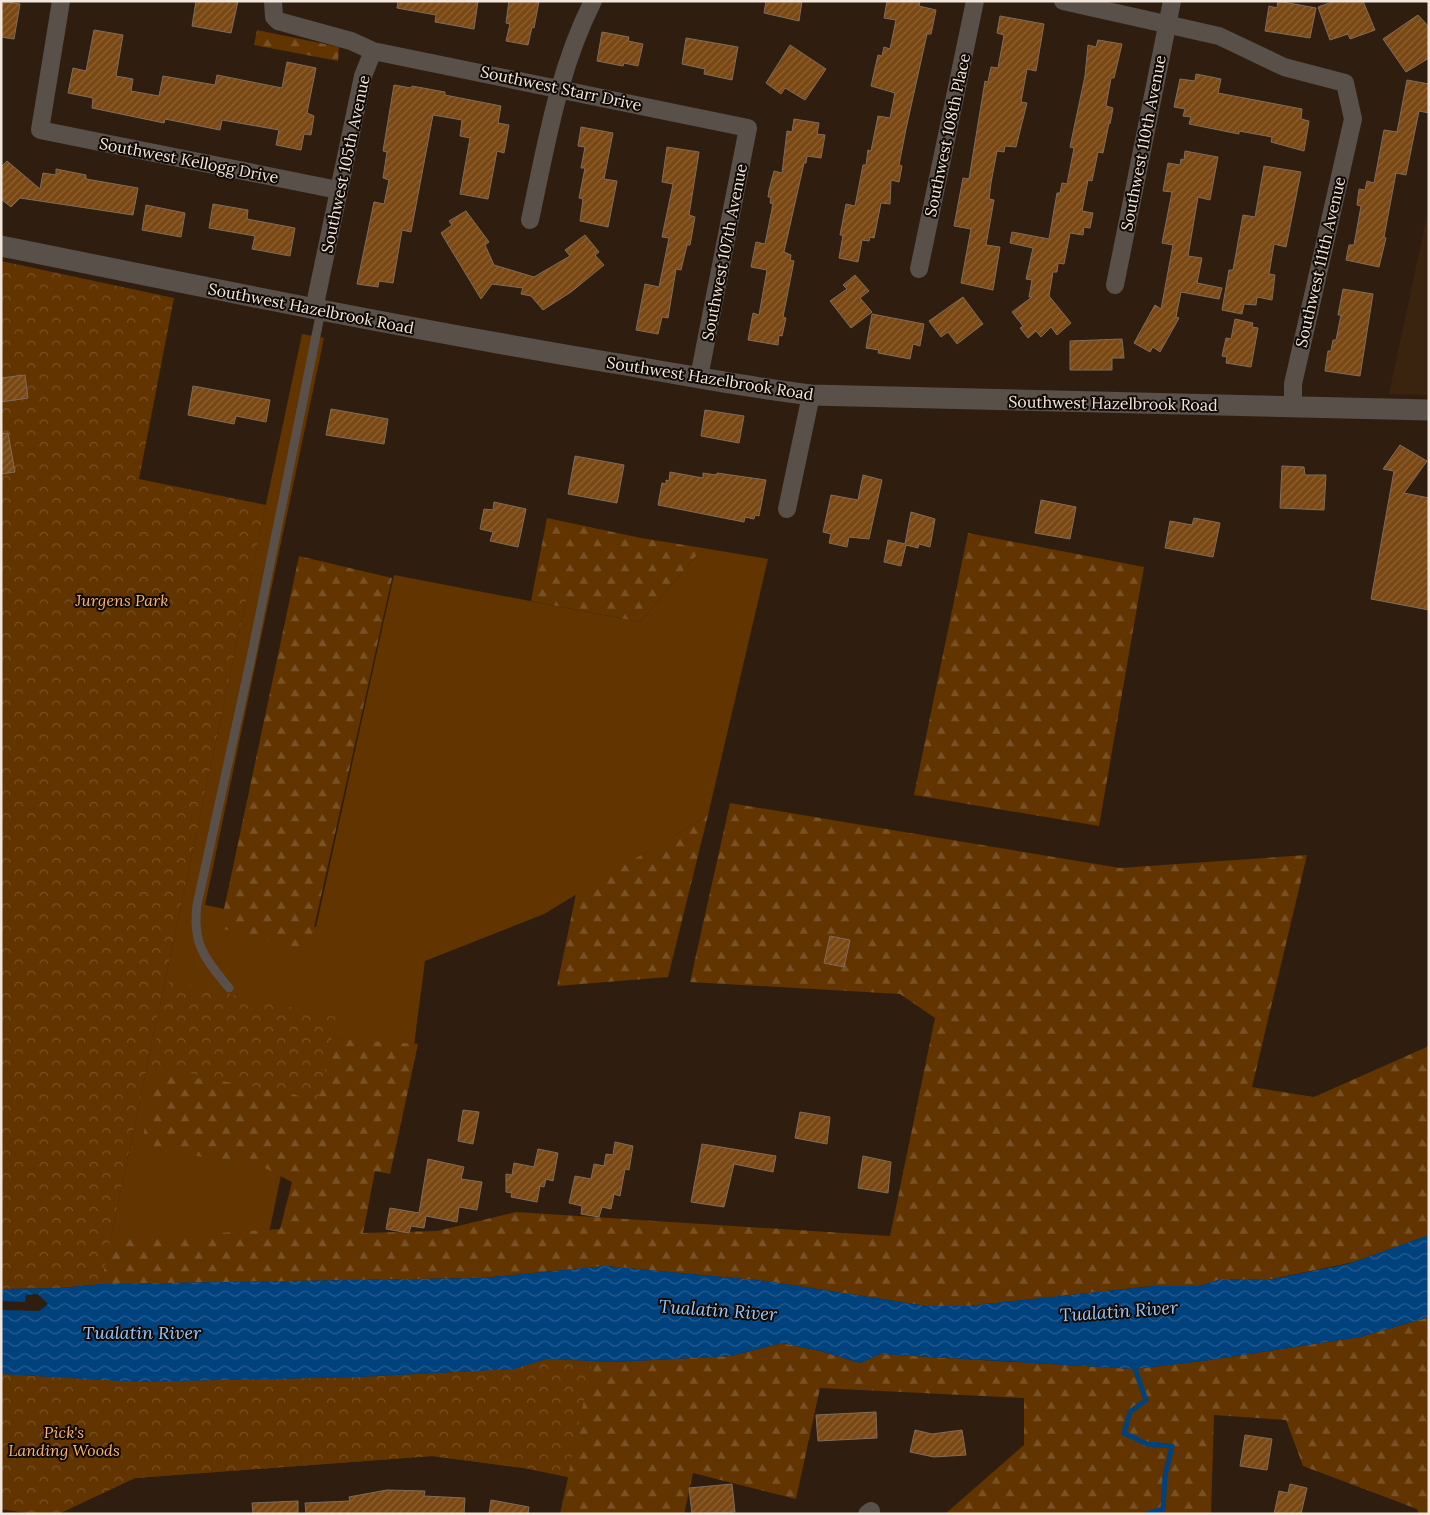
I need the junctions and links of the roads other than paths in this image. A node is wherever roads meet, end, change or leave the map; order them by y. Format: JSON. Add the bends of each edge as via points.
{"nodes":[{"id":1,"x":61,"y":1,"type":"edge"},
{"id":2,"x":273,"y":1,"type":"edge"},
{"id":3,"x":593,"y":1,"type":"edge"},
{"id":4,"x":975,"y":1,"type":"edge"},
{"id":5,"x":1063,"y":1,"type":"edge"},
{"id":6,"x":1172,"y":1,"type":"edge"},
{"id":7,"x":1167,"y":26,"type":"junction"},
{"id":8,"x":373,"y":51,"type":"junction"},
{"id":9,"x":559,"y":88,"type":"junction"},
{"id":10,"x":748,"y":128,"type":"joint"},
{"id":11,"x":338,"y":190,"type":"junction"},
{"id":12,"x":530,"y":220,"type":"dead end"},
{"id":13,"x":1,"y":246,"type":"edge"},
{"id":14,"x":919,"y":269,"type":"dead end"},
{"id":15,"x":1115,"y":285,"type":"dead end"},
{"id":16,"x":318,"y":310,"type":"junction"},
{"id":17,"x":700,"y":377,"type":"junction"},
{"id":18,"x":811,"y":394,"type":"junction"},
{"id":19,"x":1293,"y":407,"type":"junction"},
{"id":20,"x":1429,"y":410,"type":"edge"},
{"id":21,"x":787,"y":509,"type":"dead end"},
{"id":22,"x":229,"y":988,"type":"dead end"}],
"edges":[{"from":1,"to":11,"type":"street","name":"Southwest Kellogg Drive","via":[[40,130]]},
{"from":2,"to":8,"type":"street","via":[[272,9],[278,21],[351,41]]},
{"from":3,"to":9,"type":"street","via":[[580,26]]},
{"from":4,"to":14,"type":"street","name":"Southwest 108th Place"},
{"from":5,"to":7,"type":"street"},
{"from":6,"to":7,"type":"street","name":"Southwest 110th Avenue"},
{"from":7,"to":15,"type":"street","name":"Southwest 110th Avenue"},
{"from":7,"to":19,"type":"street","name":"Southwest 111th Avenue","via":[[1219,36],[1284,67],[1345,83],[1353,119],[1293,384]]},
{"from":8,"to":9,"type":"street","name":"Southwest Starr Drive"},
{"from":8,"to":11,"type":"street","name":"Southwest 105th Avenue","via":[[363,76]]},
{"from":9,"to":10,"type":"street","name":"Southwest Starr Drive"},
{"from":9,"to":12,"type":"street"},
{"from":10,"to":17,"type":"street","name":"Southwest 107th Avenue"},
{"from":11,"to":16,"type":"street","name":"Southwest 105th Avenue"},
{"from":13,"to":16,"type":"street","name":"Southwest Hazelbrook Road"},
{"from":16,"to":17,"type":"street","name":"Southwest Hazelbrook Road"},
{"from":16,"to":22,"type":"lane","via":[[251,658],[194,924],[200,949]]},
{"from":17,"to":18,"type":"street","name":"Southwest Hazelbrook Road","via":[[760,389]]},
{"from":18,"to":19,"type":"street","name":"Southwest Hazelbrook Road"},
{"from":18,"to":21,"type":"street"},
{"from":19,"to":20,"type":"street","name":"Southwest Hazelbrook Road"}]}
